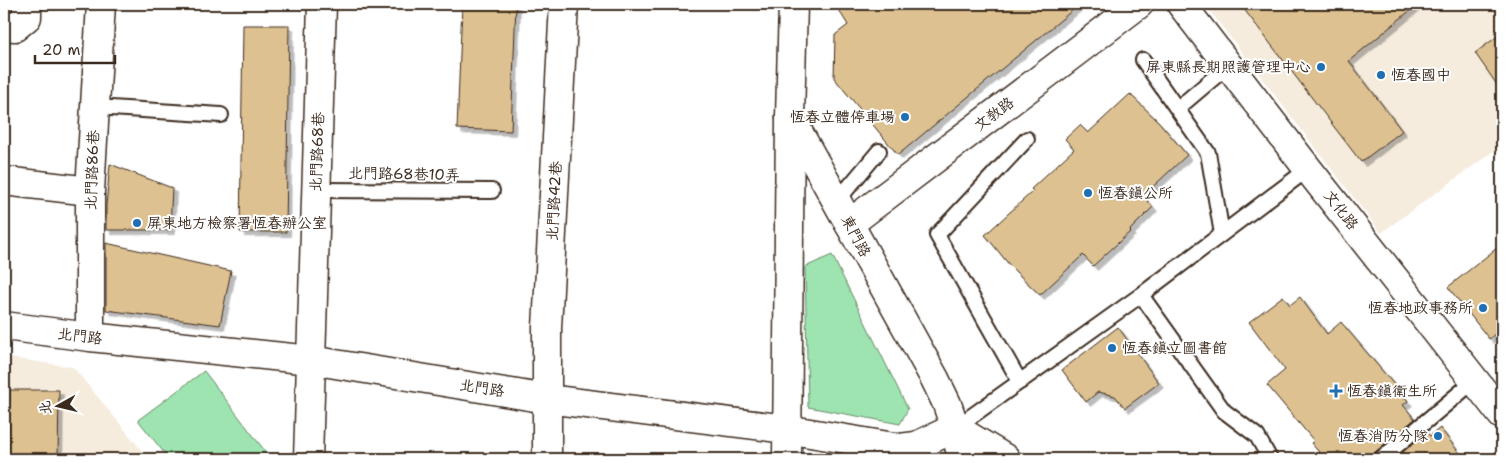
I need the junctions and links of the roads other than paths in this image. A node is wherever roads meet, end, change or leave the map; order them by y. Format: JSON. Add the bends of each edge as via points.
{"nodes":[{"id":1,"x":101,"y":4,"type":"edge"},
{"id":2,"x":322,"y":4,"type":"edge"},
{"id":3,"x":564,"y":4,"type":"edge"},
{"id":4,"x":793,"y":4,"type":"edge"},
{"id":5,"x":1139,"y":4,"type":"edge"},
{"id":6,"x":1181,"y":4,"type":"edge"},
{"id":7,"x":1143,"y":60,"type":"dead end"},
{"id":8,"x":1229,"y":65,"type":"junction"},
{"id":9,"x":95,"y":107,"type":"junction"},
{"id":10,"x":1177,"y":109,"type":"junction"},
{"id":11,"x":221,"y":114,"type":"dead end"},
{"id":12,"x":790,"y":117,"type":"junction"},
{"id":13,"x":1027,"y":139,"type":"dead end"},
{"id":14,"x":879,"y":150,"type":"dead end"},
{"id":15,"x":1308,"y":169,"type":"junction"},
{"id":16,"x":4,"y":181,"type":"edge"},
{"id":17,"x":316,"y":190,"type":"junction"},
{"id":18,"x":90,"y":191,"type":"junction"},
{"id":19,"x":492,"y":191,"type":"dead end"},
{"id":20,"x":843,"y":213,"type":"junction"},
{"id":21,"x":1222,"y":234,"type":"junction"},
{"id":22,"x":1141,"y":295,"type":"junction"},
{"id":23,"x":4,"y":326,"type":"edge"},
{"id":24,"x":90,"y":337,"type":"junction"},
{"id":25,"x":311,"y":360,"type":"junction"},
{"id":26,"x":1475,"y":380,"type":"junction"},
{"id":27,"x":1020,"y":382,"type":"junction"},
{"id":28,"x":547,"y":399,"type":"junction"},
{"id":29,"x":1502,"y":415,"type":"edge"},
{"id":30,"x":955,"y":428,"type":"junction"},
{"id":31,"x":786,"y":429,"type":"junction"},
{"id":32,"x":308,"y":459,"type":"edge"},
{"id":33,"x":547,"y":459,"type":"edge"},
{"id":34,"x":787,"y":459,"type":"edge"},
{"id":35,"x":962,"y":459,"type":"edge"},
{"id":36,"x":1006,"y":459,"type":"edge"},
{"id":37,"x":1270,"y":459,"type":"edge"},
{"id":38,"x":1382,"y":459,"type":"edge"}],
"edges":[{"from":1,"to":9,"type":"street","name":"北門路86巷"},
{"from":2,"to":17,"type":"street","name":"北門路68巷"},
{"from":3,"to":28,"type":"street","name":"北門路42巷","via":[[547,328]]},
{"from":4,"to":12,"type":"street"},
{"from":5,"to":20,"type":"street","name":"文教路"},
{"from":6,"to":8,"type":"street","name":"文化路"},
{"from":7,"to":10,"type":"lane"},
{"from":8,"to":10,"type":"lane"},
{"from":8,"to":15,"type":"street","name":"文化路"},
{"from":9,"to":11,"type":"lane"},
{"from":9,"to":18,"type":"street","name":"北門路86巷"},
{"from":10,"to":21,"type":"lane","via":[[1208,153]]},
{"from":12,"to":20,"type":"street","name":"東門路"},
{"from":12,"to":31,"type":"street"},
{"from":13,"to":27,"type":"lane","via":[[936,234]]},
{"from":14,"to":20,"type":"lane"},
{"from":15,"to":21,"type":"lane"},
{"from":15,"to":26,"type":"street","name":"文化路"},
{"from":16,"to":18,"type":"street"},
{"from":17,"to":19,"type":"lane","name":"北門路68巷10弄"},
{"from":17,"to":25,"type":"street","name":"北門路68巷"},
{"from":18,"to":24,"type":"street","name":"北門路86巷"},
{"from":20,"to":30,"type":"street","name":"東門路","via":[[935,380]]},
{"from":21,"to":22,"type":"lane"},
{"from":22,"to":27,"type":"lane"},
{"from":22,"to":37,"type":"lane","via":[[1224,411],[1256,436]]},
{"from":23,"to":24,"type":"street","name":"北門路"},
{"from":24,"to":25,"type":"street","name":"北門路"},
{"from":25,"to":28,"type":"street","name":"北門路"},
{"from":25,"to":32,"type":"street","name":"北門路68巷"},
{"from":26,"to":29,"type":"street","name":"文化路"},
{"from":26,"to":38,"type":"lane"},
{"from":27,"to":30,"type":"lane"},
{"from":28,"to":31,"type":"street","name":"北門路"},
{"from":28,"to":33,"type":"street","name":"北門路42巷"},
{"from":30,"to":31,"type":"street","name":"北門路","via":[[916,446],[900,448]]},
{"from":30,"to":35,"type":"street","name":"東門路"},
{"from":30,"to":36,"type":"street"},
{"from":31,"to":34,"type":"street"}]}
